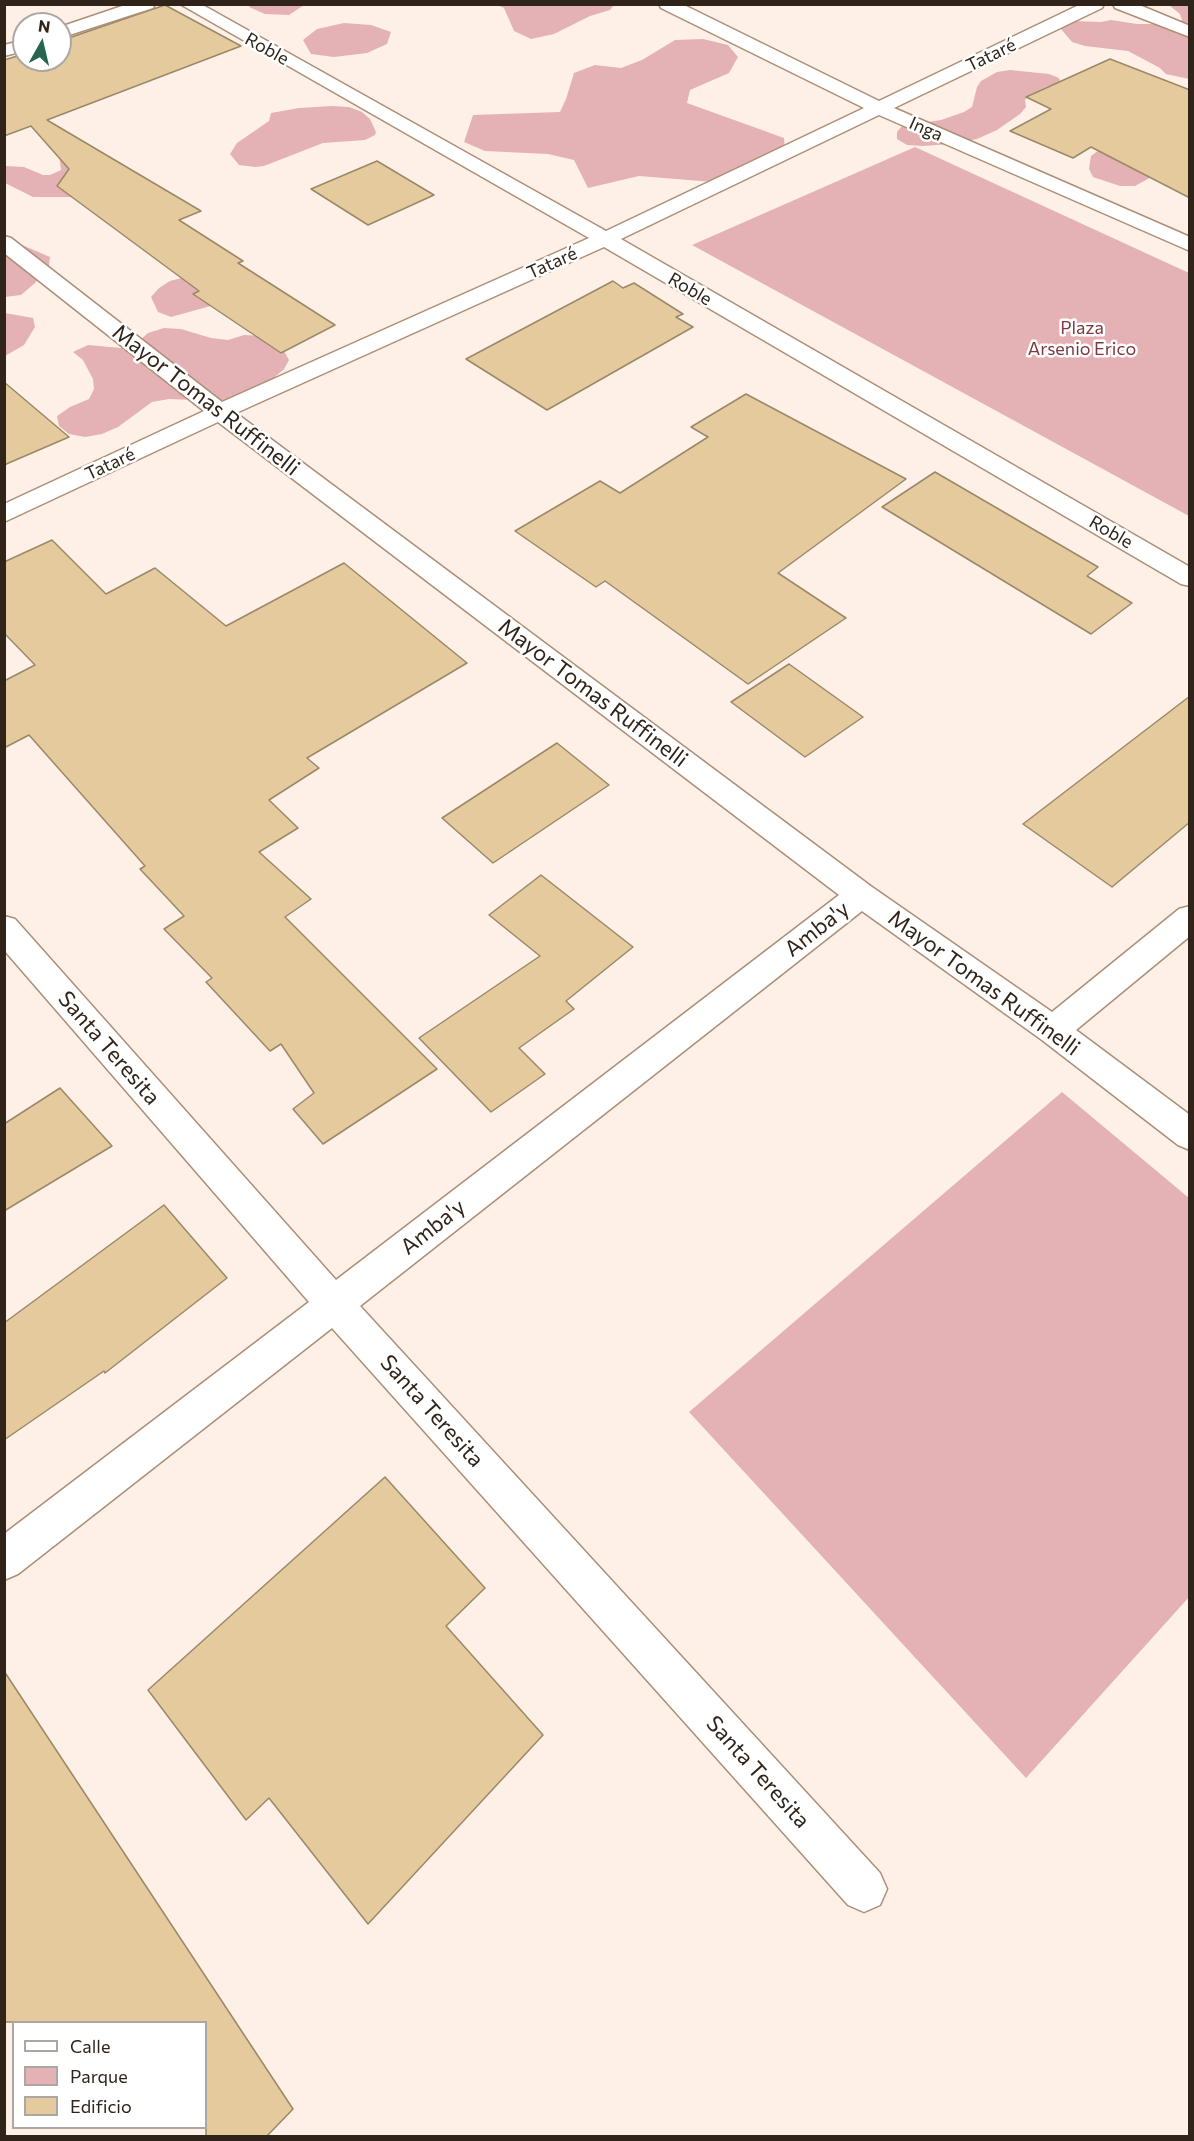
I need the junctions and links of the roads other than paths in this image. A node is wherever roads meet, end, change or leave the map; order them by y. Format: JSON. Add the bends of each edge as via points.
{"nodes":[{"id":1,"x":147,"y":4,"type":"edge"},
{"id":2,"x":188,"y":4,"type":"edge"},
{"id":3,"x":667,"y":4,"type":"edge"},
{"id":4,"x":1096,"y":4,"type":"edge"},
{"id":5,"x":1121,"y":4,"type":"edge"},
{"id":6,"x":72,"y":29,"type":"edge"},
{"id":7,"x":1190,"y":32,"type":"edge"},
{"id":8,"x":879,"y":108,"type":"junction"},
{"id":9,"x":605,"y":239,"type":"junction"},
{"id":10,"x":4,"y":242,"type":"edge"},
{"id":11,"x":1190,"y":245,"type":"edge"},
{"id":12,"x":220,"y":412,"type":"junction"},
{"id":13,"x":4,"y":514,"type":"edge"},
{"id":14,"x":1190,"y":578,"type":"edge"},
{"id":15,"x":861,"y":895,"type":"junction"},
{"id":16,"x":1190,"y":918,"type":"edge"},
{"id":17,"x":4,"y":928,"type":"edge"},
{"id":18,"x":1053,"y":1030,"type":"junction"},
{"id":19,"x":1190,"y":1135,"type":"edge"},
{"id":20,"x":334,"y":1304,"type":"junction"},
{"id":21,"x":4,"y":1560,"type":"edge"},
{"id":22,"x":864,"y":1889,"type":"dead end"}],
"edges":[{"from":1,"to":6,"type":"street"},
{"from":2,"to":9,"type":"street","name":"Roble"},
{"from":3,"to":8,"type":"street","name":"Inga"},
{"from":4,"to":8,"type":"street","name":"Tataré"},
{"from":5,"to":7,"type":"street"},
{"from":8,"to":9,"type":"street","name":"Tataré"},
{"from":8,"to":11,"type":"street","name":"Inga"},
{"from":9,"to":12,"type":"street","name":"Tataré"},
{"from":9,"to":14,"type":"street","name":"Roble"},
{"from":10,"to":12,"type":"street","name":"Mayor Tomas Ruffinelli"},
{"from":12,"to":13,"type":"street","name":"Tataré"},
{"from":12,"to":15,"type":"street","name":"Mayor Tomas Ruffinelli"},
{"from":15,"to":18,"type":"street","name":"Mayor Tomas Ruffinelli"},
{"from":15,"to":20,"type":"street","name":"Amba'y"},
{"from":16,"to":18,"type":"street"},
{"from":17,"to":20,"type":"street","name":"Santa Teresita"},
{"from":18,"to":19,"type":"street","name":"Mayor Tomas Ruffinelli"},
{"from":20,"to":21,"type":"street","name":"Amba'y"},
{"from":20,"to":22,"type":"street","name":"Santa Teresita"}]}
